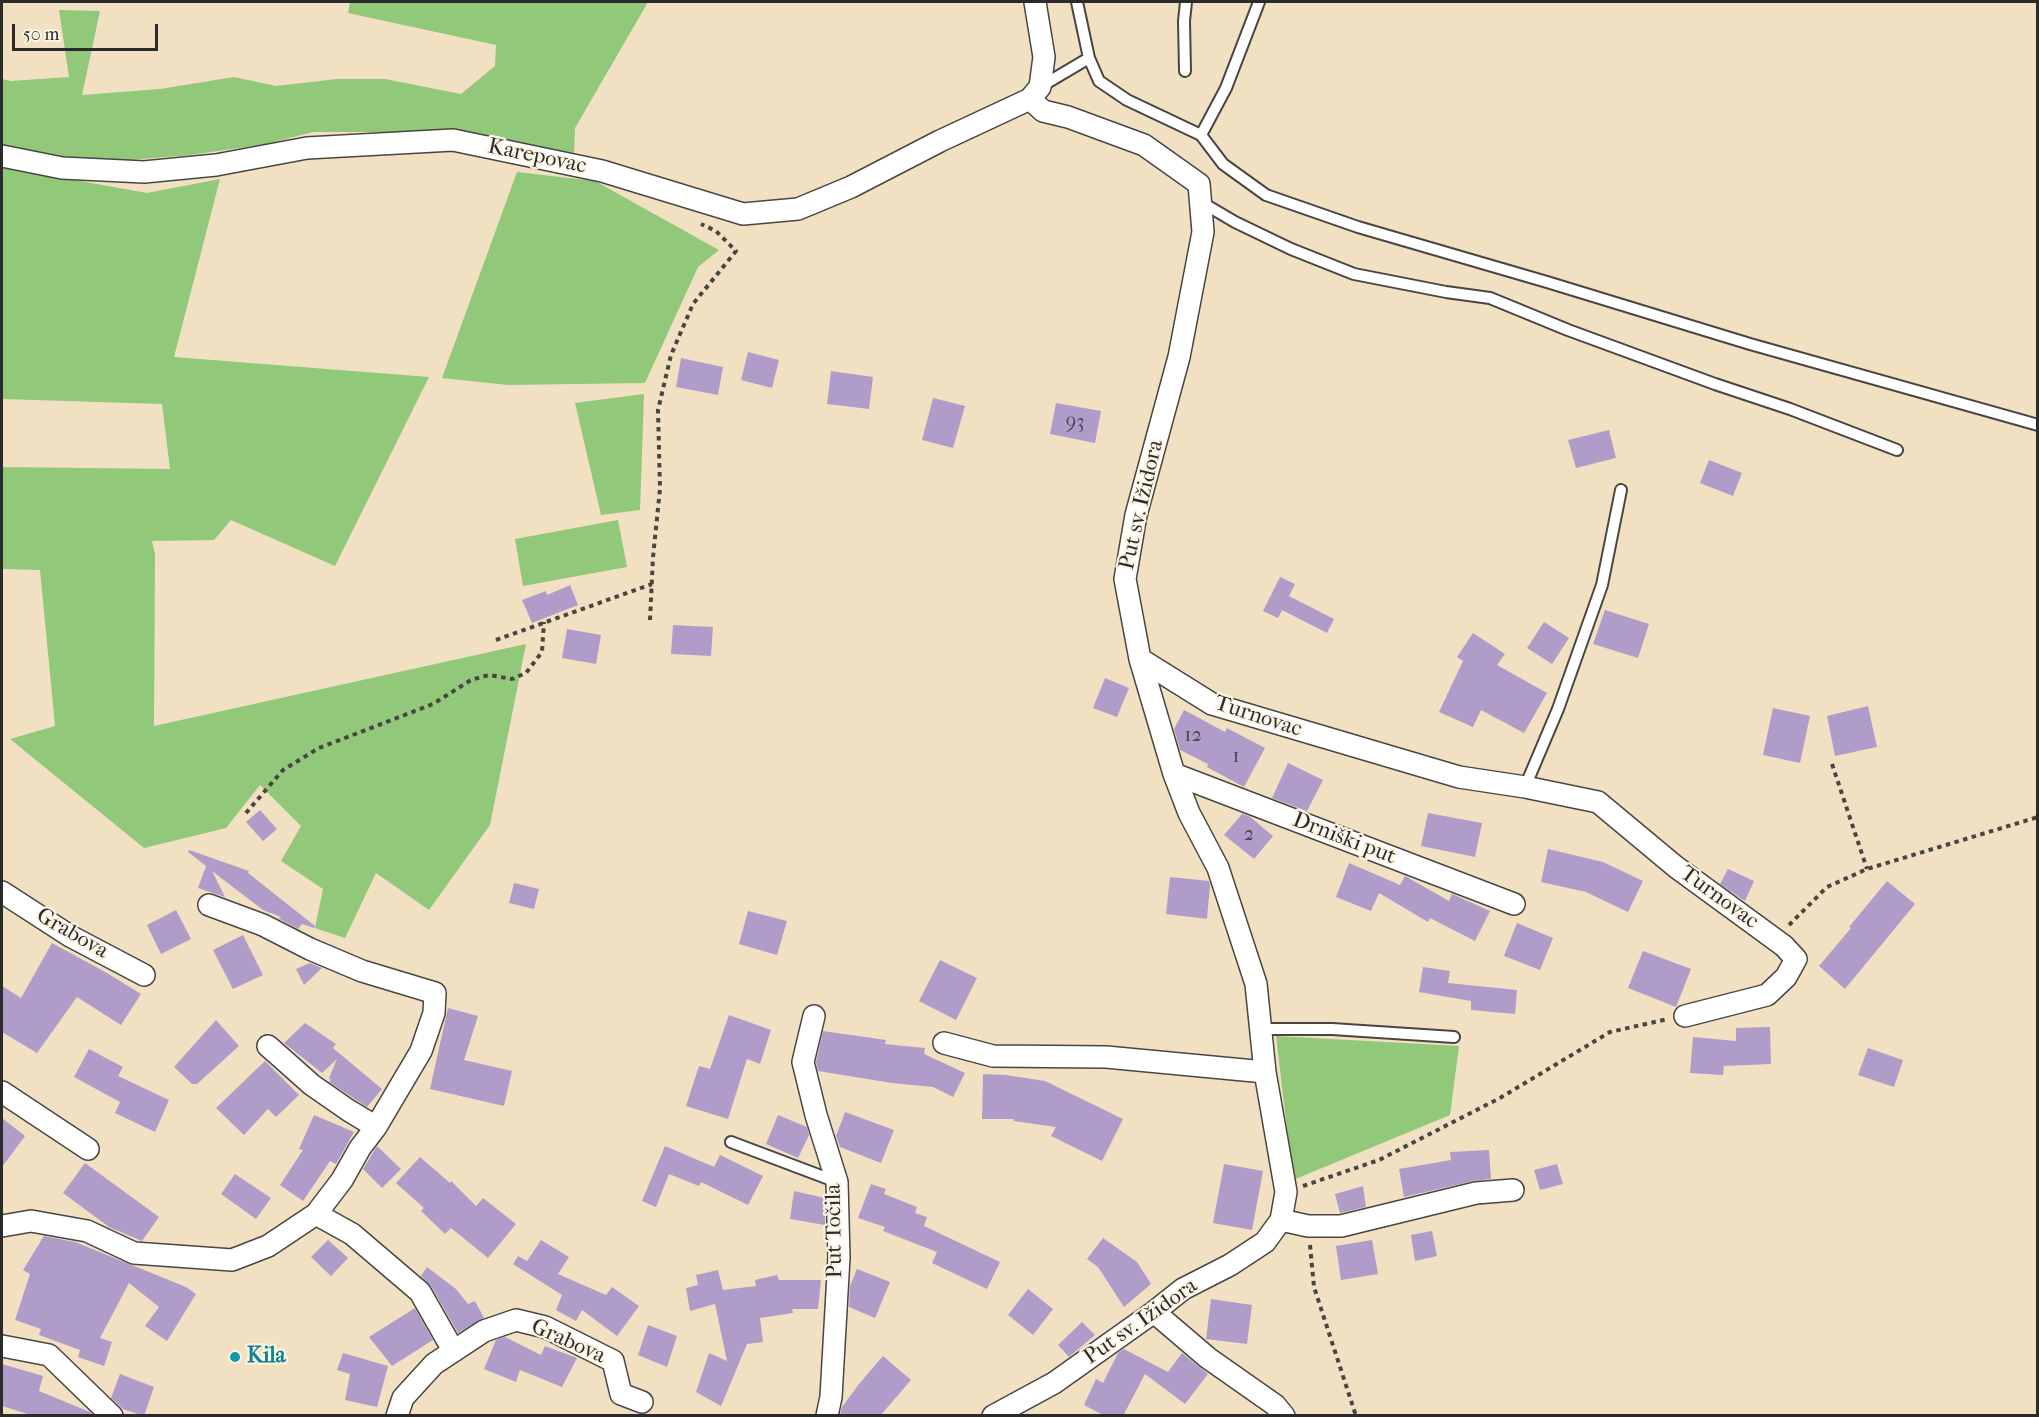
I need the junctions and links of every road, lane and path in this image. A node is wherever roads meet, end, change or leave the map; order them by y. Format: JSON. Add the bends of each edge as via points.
{"nodes":[{"id":1,"x":1035,"y":2,"type":"edge"},
{"id":2,"x":1077,"y":2,"type":"edge"},
{"id":3,"x":1186,"y":2,"type":"edge"},
{"id":4,"x":1259,"y":2,"type":"edge"},
{"id":5,"x":1089,"y":58,"type":"junction"},
{"id":6,"x":1185,"y":71,"type":"dead end"},
{"id":7,"x":1035,"y":93,"type":"junction"},
{"id":8,"x":1202,"y":135,"type":"junction"},
{"id":9,"x":2,"y":156,"type":"edge"},
{"id":10,"x":1201,"y":202,"type":"junction"},
{"id":11,"x":695,"y":221,"type":"dead end"},
{"id":12,"x":2037,"y":425,"type":"edge"},
{"id":13,"x":1897,"y":450,"type":"dead end"},
{"id":14,"x":1621,"y":490,"type":"dead end"},
{"id":15,"x":652,"y":584,"type":"junction"},
{"id":16,"x":650,"y":620,"type":"dead end"},
{"id":17,"x":544,"y":622,"type":"junction"},
{"id":18,"x":496,"y":640,"type":"dead end"},
{"id":19,"x":1140,"y":659,"type":"junction"},
{"id":20,"x":1832,"y":764,"type":"dead end"},
{"id":21,"x":1174,"y":774,"type":"junction"},
{"id":22,"x":1525,"y":787,"type":"junction"},
{"id":23,"x":246,"y":813,"type":"dead end"},
{"id":24,"x":2037,"y":816,"type":"edge"},
{"id":25,"x":1867,"y":869,"type":"junction"},
{"id":26,"x":2,"y":892,"type":"edge"},
{"id":27,"x":209,"y":904,"type":"dead end"},
{"id":28,"x":1514,"y":904,"type":"dead end"},
{"id":29,"x":1784,"y":946,"type":"junction"},
{"id":30,"x":144,"y":975,"type":"dead end"},
{"id":31,"x":814,"y":1016,"type":"dead end"},
{"id":32,"x":1685,"y":1016,"type":"joint"},
{"id":33,"x":1261,"y":1029,"type":"junction"},
{"id":34,"x":1454,"y":1037,"type":"dead end"},
{"id":35,"x":944,"y":1043,"type":"dead end"},
{"id":36,"x":268,"y":1046,"type":"dead end"},
{"id":37,"x":1265,"y":1072,"type":"junction"},
{"id":38,"x":2,"y":1092,"type":"edge"},
{"id":39,"x":376,"y":1127,"type":"junction"},
{"id":40,"x":731,"y":1142,"type":"dead end"},
{"id":41,"x":88,"y":1149,"type":"dead end"},
{"id":42,"x":837,"y":1182,"type":"junction"},
{"id":43,"x":1513,"y":1190,"type":"dead end"},
{"id":44,"x":1286,"y":1192,"type":"junction"},
{"id":45,"x":316,"y":1214,"type":"junction"},
{"id":46,"x":1281,"y":1220,"type":"junction"},
{"id":47,"x":2,"y":1226,"type":"edge"},
{"id":48,"x":1308,"y":1226,"type":"junction"},
{"id":49,"x":1154,"y":1312,"type":"junction"},
{"id":50,"x":2,"y":1346,"type":"edge"},
{"id":51,"x":453,"y":1350,"type":"junction"},
{"id":52,"x":642,"y":1402,"type":"dead end"},
{"id":53,"x":112,"y":1416,"type":"edge"},
{"id":54,"x":397,"y":1416,"type":"edge"},
{"id":55,"x":827,"y":1416,"type":"edge"},
{"id":56,"x":993,"y":1416,"type":"edge"},
{"id":57,"x":1284,"y":1416,"type":"edge"},
{"id":58,"x":1356,"y":1416,"type":"edge"}],
"edges":[{"from":1,"to":7,"type":"street","via":[[1044,57]]},
{"from":2,"to":5,"type":"lane"},
{"from":3,"to":6,"type":"lane"},
{"from":4,"to":8,"type":"lane","via":[[1226,88]]},
{"from":5,"to":7,"type":"lane"},
{"from":5,"to":8,"type":"lane","via":[[1099,81],[1127,100]]},
{"from":7,"to":9,"type":"street","name":"Karepovac","via":[[851,187],[798,209],[743,214],[602,171],[453,140],[307,148],[216,165],[144,172],[62,168]]},
{"from":7,"to":10,"type":"street","name":"Put sv. Ižidora","via":[[1043,111],[1144,146],[1199,184]]},
{"from":8,"to":12,"type":"lane","via":[[1223,164],[1266,195],[1750,344]]},
{"from":10,"to":13,"type":"lane","via":[[1291,249],[1354,273],[1490,298]]},
{"from":10,"to":19,"type":"street","name":"Put sv. Ižidora","via":[[1203,232],[1179,357],[1136,515],[1125,579]]},
{"from":11,"to":15,"type":"path","via":[[716,231],[736,251],[693,304],[670,355],[658,410],[660,489]]},
{"from":14,"to":22,"type":"lane","via":[[1602,585],[1558,709]]},
{"from":15,"to":16,"type":"path"},
{"from":15,"to":17,"type":"path"},
{"from":17,"to":18,"type":"path"},
{"from":17,"to":23,"type":"path","via":[[542,652],[526,673],[512,679],[489,675],[471,680],[433,704],[319,748],[283,770]]},
{"from":19,"to":21,"type":"street","name":"Put sv. Ižidora"},
{"from":19,"to":22,"type":"street","name":"Turnovac","via":[[1212,704],[1459,777]]},
{"from":20,"to":25,"type":"path"},
{"from":21,"to":28,"type":"street","name":"Drniški put"},
{"from":21,"to":33,"type":"street","name":"Put sv. Ižidora","via":[[1218,868],[1257,984]]},
{"from":22,"to":29,"type":"street","name":"Turnovac","via":[[1598,802],[1676,867]]},
{"from":24,"to":25,"type":"path"},
{"from":25,"to":29,"type":"path","via":[[1827,887],[1788,926]]},
{"from":26,"to":30,"type":"street","name":"Grabova","via":[[70,936]]},
{"from":27,"to":39,"type":"street","via":[[362,971],[435,993],[434,1014],[421,1052]]},
{"from":29,"to":32,"type":"street","via":[[1796,959],[1767,995]]},
{"from":31,"to":42,"type":"street","name":"Put Točila","via":[[803,1062]]},
{"from":32,"to":44,"type":"path","via":[[1610,1032],[1500,1098],[1379,1160]]},
{"from":33,"to":34,"type":"lane"},
{"from":33,"to":37,"type":"street","name":"Put sv. Ižidora"},
{"from":35,"to":37,"type":"street","via":[[993,1056],[1106,1057]]},
{"from":36,"to":39,"type":"street","via":[[312,1085]]},
{"from":37,"to":44,"type":"street","name":"Put sv. Ižidora"},
{"from":38,"to":41,"type":"street"},
{"from":39,"to":45,"type":"street"},
{"from":40,"to":42,"type":"lane"},
{"from":42,"to":55,"type":"street","name":"Put Točila","via":[[838,1257]]},
{"from":43,"to":48,"type":"street","via":[[1476,1193],[1341,1226]]},
{"from":44,"to":46,"type":"street","name":"Put sv. Ižidora"},
{"from":45,"to":47,"type":"street","via":[[268,1246],[232,1260],[134,1253],[87,1231],[31,1221]]},
{"from":45,"to":51,"type":"street","via":[[352,1234],[420,1292]]},
{"from":46,"to":48,"type":"street"},
{"from":46,"to":49,"type":"street","name":"Put sv. Ižidora","via":[[1265,1242],[1183,1289]]},
{"from":48,"to":58,"type":"path","via":[[1314,1287]]},
{"from":49,"to":56,"type":"street","name":"Put sv. Ižidora","via":[[1054,1383]]},
{"from":49,"to":57,"type":"street"},
{"from":50,"to":53,"type":"street","via":[[49,1355]]},
{"from":51,"to":52,"type":"street","name":"Grabova","via":[[484,1331],[516,1320],[546,1327],[613,1361],[621,1394]]},
{"from":51,"to":54,"type":"street","name":"Grabova","via":[[434,1364],[403,1398]]}]}
